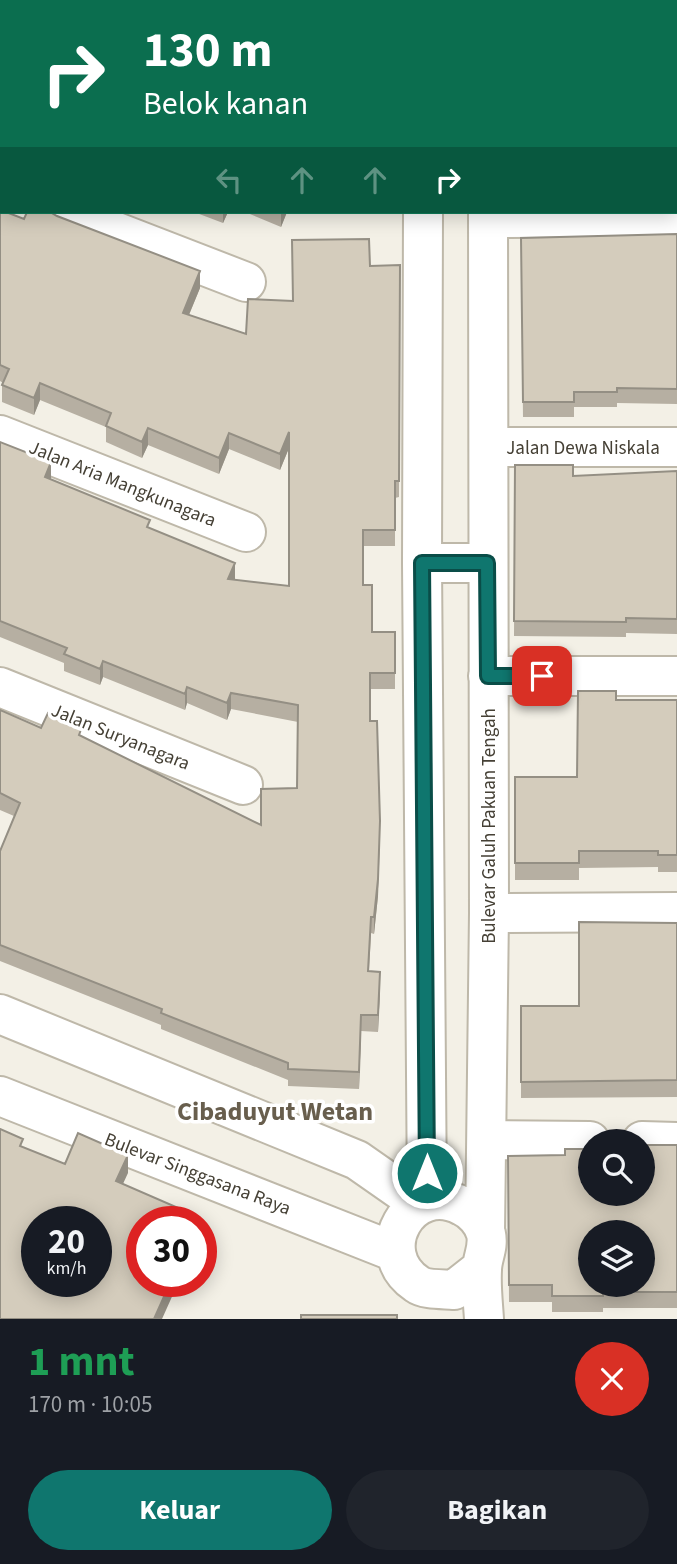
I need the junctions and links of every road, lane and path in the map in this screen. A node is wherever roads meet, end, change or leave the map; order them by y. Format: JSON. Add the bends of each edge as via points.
{"nodes":[{"id":1,"x":70,"y":214,"type":"edge"},
{"id":2,"x":424,"y":214,"type":"edge"},
{"id":3,"x":488,"y":215,"type":"edge"},
{"id":4,"x":677,"y":217,"type":"edge"},
{"id":5,"x":246,"y":282,"type":"dead end"},
{"id":6,"x":0,"y":435,"type":"edge"},
{"id":7,"x":677,"y":446,"type":"edge"},
{"id":8,"x":489,"y":447,"type":"junction"},
{"id":9,"x":246,"y":532,"type":"dead end"},
{"id":10,"x":422,"y":563,"type":"junction"},
{"id":11,"x":487,"y":563,"type":"junction"},
{"id":12,"x":488,"y":676,"type":"junction"},
{"id":13,"x":677,"y":676,"type":"edge"},
{"id":14,"x":0,"y":687,"type":"edge"},
{"id":15,"x":243,"y":785,"type":"dead end"},
{"id":16,"x":677,"y":912,"type":"edge"},
{"id":17,"x":489,"y":913,"type":"junction"},
{"id":18,"x":0,"y":1014,"type":"edge"},
{"id":19,"x":0,"y":1096,"type":"edge"},
{"id":20,"x":487,"y":1140,"type":"junction"},
{"id":21,"x":578,"y":1141,"type":"edge"},
{"id":22,"x":655,"y":1142,"type":"edge"},
{"id":23,"x":677,"y":1142,"type":"edge"},
{"id":24,"x":424,"y":1203,"type":"junction"},
{"id":25,"x":485,"y":1231,"type":"junction"},
{"id":26,"x":395,"y":1252,"type":"junction"},
{"id":27,"x":481,"y":1268,"type":"junction"},
{"id":28,"x":419,"y":1302,"type":"edge"},
{"id":29,"x":484,"y":1319,"type":"edge"}],
"edges":[{"from":1,"to":5,"type":"street"},
{"from":2,"to":10,"type":"street"},
{"from":3,"to":4,"type":"street"},
{"from":3,"to":8,"type":"street","name":"Bulevar Galuh Pakuan Tengah"},
{"from":6,"to":9,"type":"street","name":"Jalan Aria Mangkunagara"},
{"from":7,"to":8,"type":"street","name":"Jalan Dewa Niskala"},
{"from":8,"to":11,"type":"street","name":"Bulevar Galuh Pakuan Tengah"},
{"from":10,"to":11,"type":"street"},
{"from":10,"to":24,"type":"street"},
{"from":11,"to":12,"type":"street","name":"Bulevar Galuh Pakuan Tengah"},
{"from":12,"to":13,"type":"street"},
{"from":12,"to":17,"type":"street","name":"Bulevar Galuh Pakuan Tengah"},
{"from":14,"to":15,"type":"street","name":"Jalan Suryanagara"},
{"from":16,"to":17,"type":"street"},
{"from":17,"to":20,"type":"street","name":"Bulevar Galuh Pakuan Tengah"},
{"from":18,"to":24,"type":"street","via":[[357,1160]]},
{"from":19,"to":26,"type":"street","name":"Bulevar Singgasana Raya"},
{"from":20,"to":21,"type":"street"},
{"from":20,"to":25,"type":"street","name":"Bulevar Galuh Pakuan Tengah"},
{"from":22,"to":23,"type":"street"},
{"from":24,"to":25,"type":"street","via":[[451,1200],[472,1211]]},
{"from":24,"to":26,"type":"street","via":[[406,1216],[397,1233]]},
{"from":25,"to":27,"type":"street","via":[[488,1250]]},
{"from":26,"to":28,"type":"street"},
{"from":27,"to":28,"type":"street","via":[[454,1290]]},
{"from":27,"to":29,"type":"street"}]}
